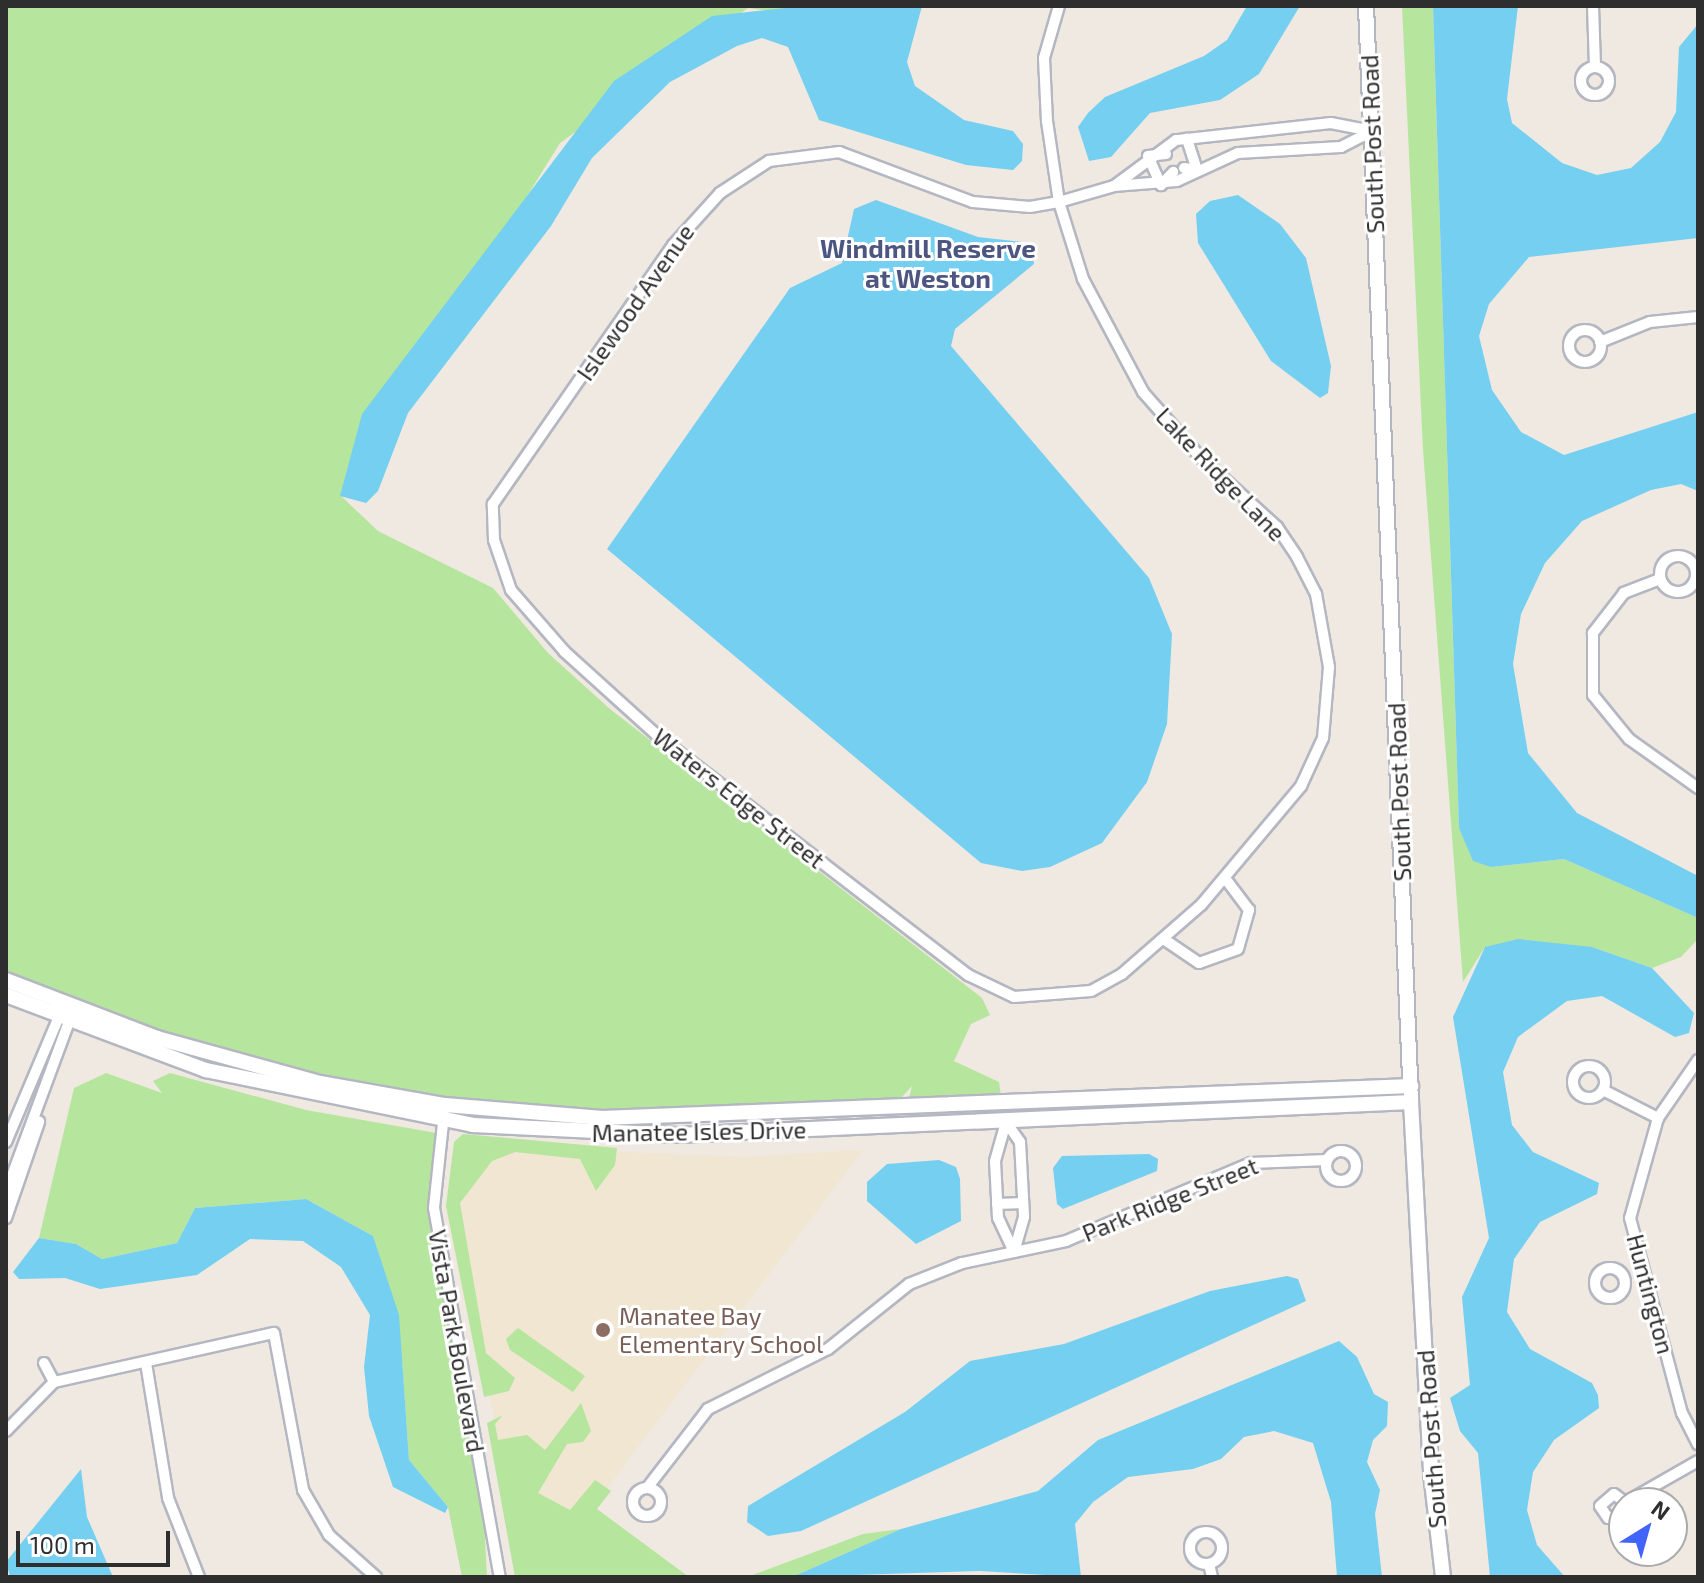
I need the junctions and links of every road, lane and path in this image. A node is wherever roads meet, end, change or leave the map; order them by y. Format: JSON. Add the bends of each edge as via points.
{"nodes":[{"id":1,"x":1059,"y":6,"type":"edge"},
{"id":2,"x":1366,"y":6,"type":"edge"},
{"id":3,"x":1593,"y":6,"type":"edge"},
{"id":4,"x":1595,"y":67,"type":"dead end"},
{"id":5,"x":1372,"y":131,"type":"junction"},
{"id":6,"x":1187,"y":139,"type":"junction"},
{"id":7,"x":1178,"y":150,"type":"dead end"},
{"id":8,"x":1166,"y":154,"type":"dead end"},
{"id":9,"x":1148,"y":156,"type":"junction"},
{"id":10,"x":1184,"y":168,"type":"dead end"},
{"id":11,"x":1197,"y":170,"type":"junction"},
{"id":12,"x":1173,"y":172,"type":"dead end"},
{"id":13,"x":1161,"y":185,"type":"junction"},
{"id":14,"x":1114,"y":186,"type":"junction"},
{"id":15,"x":1059,"y":202,"type":"junction"},
{"id":16,"x":1698,"y":317,"type":"edge"},
{"id":17,"x":1600,"y":342,"type":"dead end"},
{"id":18,"x":500,"y":562,"type":"joint"},
{"id":19,"x":1660,"y":579,"type":"dead end"},
{"id":20,"x":1698,"y":788,"type":"edge"},
{"id":21,"x":1225,"y":878,"type":"junction"},
{"id":22,"x":1165,"y":940,"type":"junction"},
{"id":23,"x":6,"y":980,"type":"edge"},
{"id":24,"x":6,"y":995,"type":"edge"},
{"id":25,"x":1014,"y":997,"type":"joint"},
{"id":26,"x":69,"y":1006,"type":"junction"},
{"id":27,"x":56,"y":1016,"type":"junction"},
{"id":28,"x":74,"y":1024,"type":"junction"},
{"id":29,"x":1698,"y":1060,"type":"edge"},
{"id":30,"x":1411,"y":1086,"type":"junction"},
{"id":31,"x":1603,"y":1090,"type":"dead end"},
{"id":32,"x":23,"y":1099,"type":"junction"},
{"id":33,"x":1411,"y":1102,"type":"junction"},
{"id":34,"x":1002,"y":1104,"type":"junction"},
{"id":35,"x":445,"y":1105,"type":"junction"},
{"id":36,"x":41,"y":1107,"type":"junction"},
{"id":37,"x":748,"y":1116,"type":"junction"},
{"id":38,"x":1658,"y":1118,"type":"junction"},
{"id":39,"x":444,"y":1120,"type":"junction"},
{"id":40,"x":6,"y":1121,"type":"edge"},
{"id":41,"x":1006,"y":1122,"type":"junction"},
{"id":42,"x":749,"y":1133,"type":"junction"},
{"id":43,"x":8,"y":1138,"type":"edge"},
{"id":44,"x":28,"y":1142,"type":"junction"},
{"id":45,"x":1327,"y":1160,"type":"dead end"},
{"id":46,"x":6,"y":1192,"type":"edge"},
{"id":47,"x":1023,"y":1203,"type":"junction"},
{"id":48,"x":997,"y":1204,"type":"junction"},
{"id":49,"x":7,"y":1215,"type":"edge"},
{"id":50,"x":1014,"y":1252,"type":"junction"},
{"id":51,"x":1645,"y":1270,"type":"junction"},
{"id":52,"x":1624,"y":1277,"type":"dead end"},
{"id":53,"x":44,"y":1363,"type":"dead end"},
{"id":54,"x":146,"y":1363,"type":"junction"},
{"id":55,"x":54,"y":1382,"type":"junction"},
{"id":56,"x":6,"y":1431,"type":"edge"},
{"id":57,"x":1698,"y":1444,"type":"edge"},
{"id":58,"x":1698,"y":1461,"type":"edge"},
{"id":59,"x":1653,"y":1487,"type":"edge"},
{"id":60,"x":647,"y":1488,"type":"dead end"},
{"id":61,"x":1608,"y":1495,"type":"edge"},
{"id":62,"x":1608,"y":1518,"type":"edge"},
{"id":63,"x":1209,"y":1564,"type":"dead end"},
{"id":64,"x":199,"y":1577,"type":"edge"},
{"id":65,"x":376,"y":1577,"type":"edge"},
{"id":66,"x":500,"y":1577,"type":"edge"},
{"id":67,"x":1212,"y":1577,"type":"edge"},
{"id":68,"x":1443,"y":1577,"type":"edge"}],
"edges":[{"from":1,"to":15,"type":"street","name":"Lake Ridge Lane","via":[[1044,58]]},
{"from":2,"to":5,"type":"street","name":"South Post Road"},
{"from":3,"to":4,"type":"street"},
{"from":5,"to":6,"type":"street","via":[[1331,123]]},
{"from":5,"to":11,"type":"street","via":[[1341,147],[1238,153]]},
{"from":5,"to":30,"type":"street","name":"South Post Road"},
{"from":6,"to":7,"type":"street"},
{"from":6,"to":9,"type":"street"},
{"from":6,"to":11,"type":"street"},
{"from":8,"to":9,"type":"street"},
{"from":9,"to":13,"type":"street"},
{"from":9,"to":14,"type":"street"},
{"from":10,"to":11,"type":"street"},
{"from":11,"to":13,"type":"street"},
{"from":12,"to":13,"type":"street"},
{"from":13,"to":14,"type":"street"},
{"from":14,"to":15,"type":"street","name":"Islewood Avenue"},
{"from":15,"to":18,"type":"street","name":"Islewood Avenue","via":[[973,202],[839,152],[791,154],[734,181],[673,245],[640,302],[501,484],[492,524]]},
{"from":15,"to":21,"type":"street","name":"Lake Ridge Lane","via":[[1083,279],[1143,392],[1201,458],[1277,527],[1316,594],[1326,631],[1323,738],[1301,786]]},
{"from":16,"to":17,"type":"street","via":[[1650,322]]},
{"from":18,"to":25,"type":"street","name":"Waters Edge Street","via":[[533,620],[659,737],[968,975]]},
{"from":19,"to":20,"type":"street","via":[[1624,593],[1593,633],[1593,695],[1629,739]]},
{"from":21,"to":22,"type":"street","name":"Lake Ridge Lane"},
{"from":21,"to":22,"type":"street","via":[[1249,910],[1238,949],[1199,963]]},
{"from":22,"to":25,"type":"street","name":"Lake Ridge Lane","via":[[1091,991]]},
{"from":23,"to":26,"type":"street","name":"Manatee Isles Drive"},
{"from":24,"to":27,"type":"street","name":"Manatee Isles Drive"},
{"from":26,"to":27,"type":"street"},
{"from":26,"to":28,"type":"street"},
{"from":26,"to":35,"type":"street","name":"Manatee Isles Drive","via":[[257,1068]]},
{"from":27,"to":28,"type":"street","name":"Manatee Isles Drive"},
{"from":27,"to":32,"type":"street"},
{"from":28,"to":36,"type":"street"},
{"from":28,"to":39,"type":"street","name":"Manatee Isles Drive","via":[[250,1082]]},
{"from":29,"to":38,"type":"street","name":"Huntington"},
{"from":30,"to":33,"type":"street","name":"South Post Road"},
{"from":30,"to":34,"type":"street","name":"Manatee Isles Drive"},
{"from":31,"to":38,"type":"street"},
{"from":32,"to":40,"type":"street"},
{"from":32,"to":43,"type":"street"},
{"from":33,"to":41,"type":"street","name":"Manatee Isles Drive"},
{"from":33,"to":68,"type":"street","name":"South Post Road","via":[[1431,1473]]},
{"from":34,"to":37,"type":"street","name":"Manatee Isles Drive"},
{"from":34,"to":41,"type":"street"},
{"from":35,"to":37,"type":"street","name":"Manatee Isles Drive","via":[[602,1118]]},
{"from":35,"to":39,"type":"street","name":"Vista Park Boulevard"},
{"from":36,"to":44,"type":"street"},
{"from":36,"to":49,"type":"street","via":[[36,1145]]},
{"from":37,"to":42,"type":"street"},
{"from":38,"to":51,"type":"street","name":"Huntington","via":[[1630,1218]]},
{"from":39,"to":42,"type":"street","name":"Manatee Isles Drive","via":[[601,1134]]},
{"from":39,"to":66,"type":"street","name":"Vista Park Boulevard","via":[[434,1208]]},
{"from":41,"to":42,"type":"street","name":"Manatee Isles Drive"},
{"from":41,"to":47,"type":"street","via":[[1020,1142]]},
{"from":41,"to":48,"type":"street","via":[[995,1161]]},
{"from":43,"to":44,"type":"street"},
{"from":44,"to":46,"type":"street"},
{"from":45,"to":50,"type":"street","name":"Park Ridge Street","via":[[1251,1163],[1066,1241]]},
{"from":47,"to":48,"type":"street"},
{"from":47,"to":50,"type":"street"},
{"from":48,"to":50,"type":"street"},
{"from":50,"to":60,"type":"street","name":"Park Ridge Street","via":[[909,1284],[828,1349],[722,1400],[697,1419]]},
{"from":51,"to":52,"type":"street"},
{"from":51,"to":57,"type":"street","name":"Huntington","via":[[1682,1413]]},
{"from":53,"to":55,"type":"street"},
{"from":54,"to":55,"type":"street"},
{"from":54,"to":64,"type":"street","via":[[168,1498]]},
{"from":54,"to":65,"type":"street","via":[[274,1333],[303,1490],[329,1535]]},
{"from":55,"to":56,"type":"street"},
{"from":58,"to":59,"type":"street"},
{"from":61,"to":62,"type":"street","via":[[1600,1506]]},
{"from":63,"to":67,"type":"street"}]}
